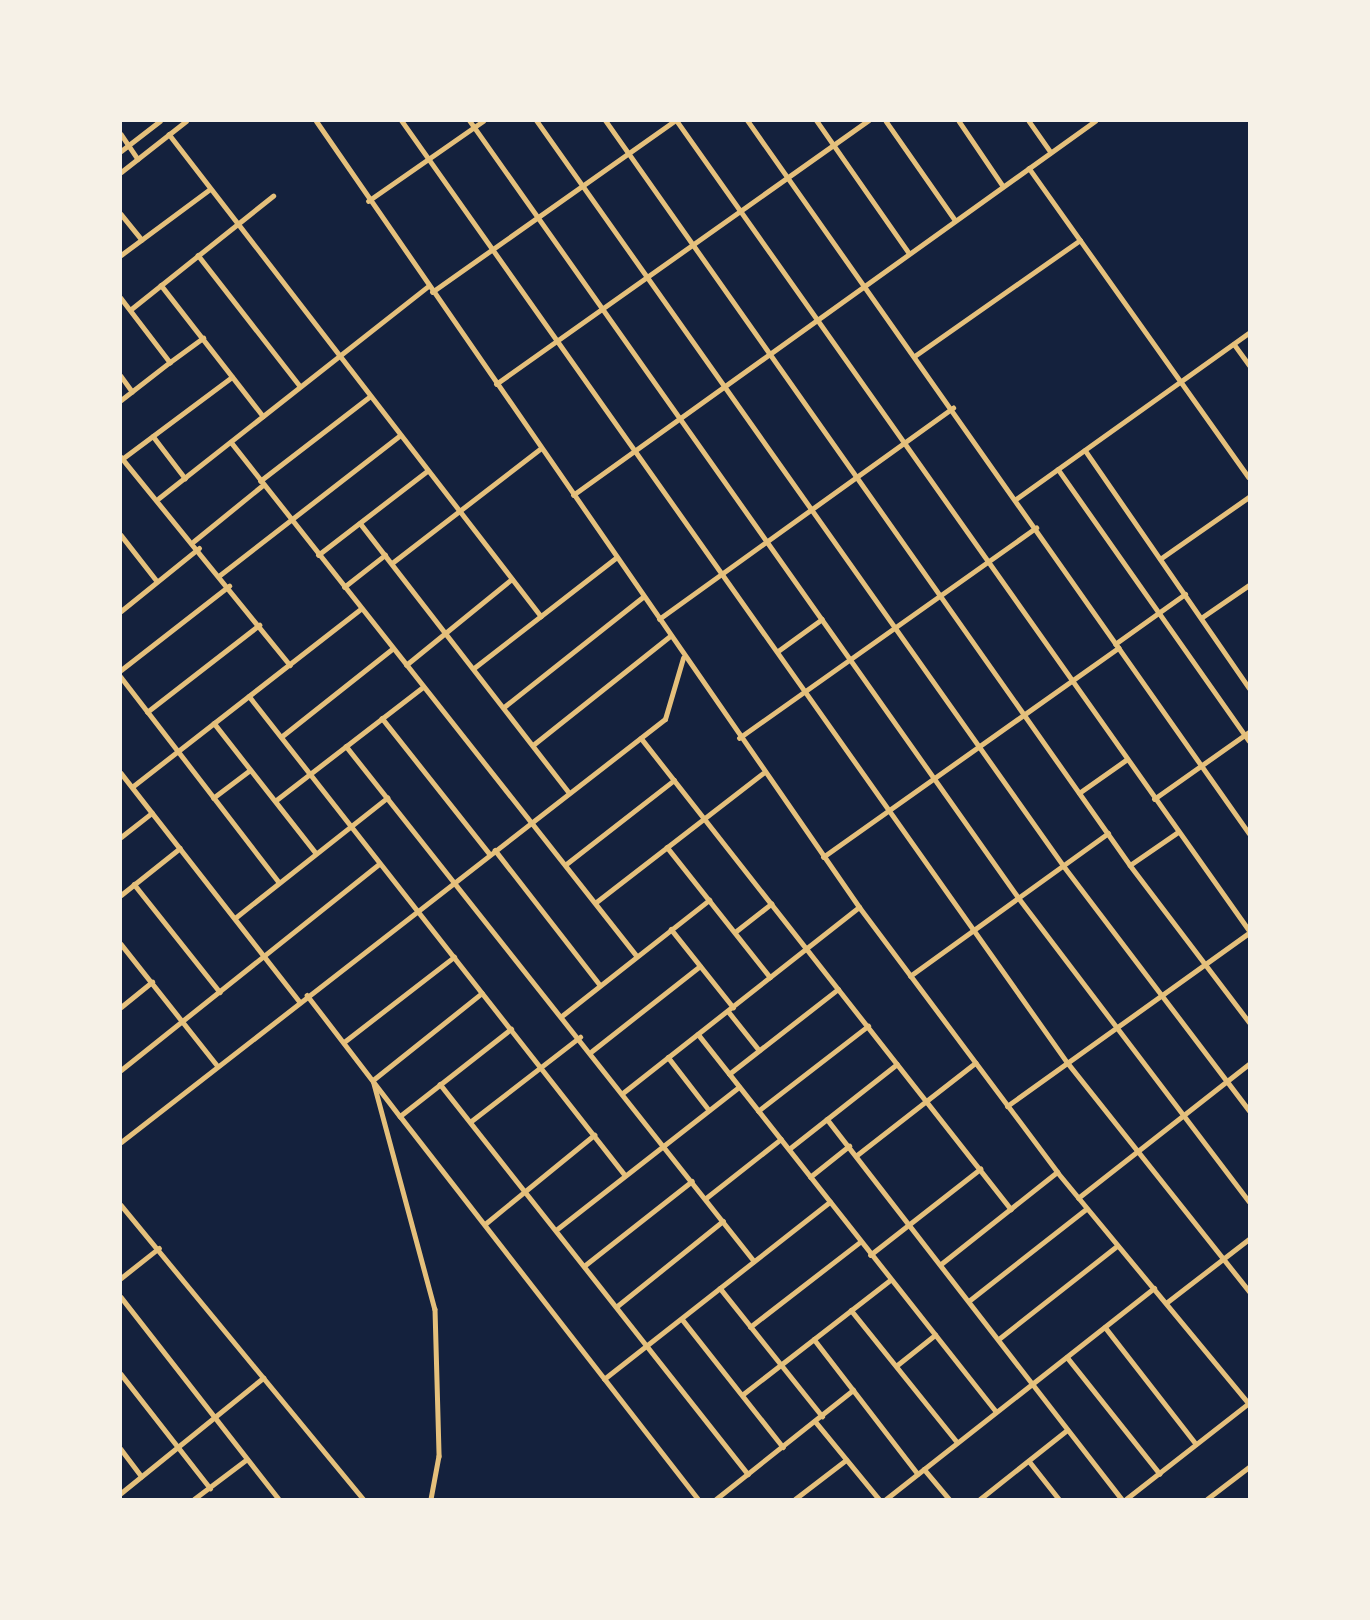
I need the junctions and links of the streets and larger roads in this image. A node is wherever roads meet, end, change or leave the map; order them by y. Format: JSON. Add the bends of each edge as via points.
{"nodes":[{"id":1,"x":160,"y":121,"type":"edge"},
{"id":2,"x":186,"y":121,"type":"edge"},
{"id":3,"x":317,"y":121,"type":"edge"},
{"id":4,"x":402,"y":121,"type":"edge"},
{"id":5,"x":470,"y":121,"type":"edge"},
{"id":6,"x":483,"y":121,"type":"edge"},
{"id":7,"x":537,"y":121,"type":"edge"},
{"id":8,"x":606,"y":121,"type":"edge"},
{"id":9,"x":675,"y":121,"type":"edge"},
{"id":10,"x":748,"y":121,"type":"edge"},
{"id":11,"x":817,"y":121,"type":"edge"},
{"id":12,"x":868,"y":121,"type":"edge"},
{"id":13,"x":887,"y":121,"type":"edge"},
{"id":14,"x":959,"y":121,"type":"edge"},
{"id":15,"x":1029,"y":121,"type":"edge"},
{"id":16,"x":1095,"y":121,"type":"edge"},
{"id":17,"x":474,"y":127,"type":"junction"},
{"id":18,"x":121,"y":134,"type":"edge"},
{"id":19,"x":169,"y":134,"type":"junction"},
{"id":20,"x":834,"y":144,"type":"junction"},
{"id":21,"x":128,"y":145,"type":"junction"},
{"id":22,"x":121,"y":151,"type":"edge"},
{"id":23,"x":1051,"y":152,"type":"junction"},
{"id":24,"x":629,"y":153,"type":"junction"},
{"id":25,"x":429,"y":158,"type":"junction"},
{"id":26,"x":138,"y":159,"type":"junction"},
{"id":27,"x":1029,"y":168,"type":"junction"},
{"id":28,"x":121,"y":173,"type":"edge"},
{"id":29,"x":789,"y":178,"type":"junction"},
{"id":30,"x":1003,"y":186,"type":"junction"},
{"id":31,"x":581,"y":187,"type":"junction"},
{"id":32,"x":209,"y":190,"type":"junction"},
{"id":33,"x":273,"y":196,"type":"dead end"},
{"id":34,"x":368,"y":201,"type":"junction"},
{"id":35,"x":740,"y":212,"type":"junction"},
{"id":36,"x":121,"y":214,"type":"edge"},
{"id":37,"x":538,"y":218,"type":"junction"},
{"id":38,"x":956,"y":220,"type":"junction"},
{"id":39,"x":237,"y":225,"type":"junction"},
{"id":40,"x":142,"y":240,"type":"junction"},
{"id":41,"x":1080,"y":240,"type":"junction"},
{"id":42,"x":695,"y":244,"type":"junction"},
{"id":43,"x":493,"y":250,"type":"junction"},
{"id":44,"x":909,"y":253,"type":"junction"},
{"id":45,"x":121,"y":255,"type":"edge"},
{"id":46,"x":198,"y":255,"type":"junction"},
{"id":47,"x":645,"y":278,"type":"junction"},
{"id":48,"x":161,"y":285,"type":"junction"},
{"id":49,"x":865,"y":285,"type":"junction"},
{"id":50,"x":428,"y":286,"type":"junction"},
{"id":51,"x":432,"y":292,"type":"junction"},
{"id":52,"x":121,"y":298,"type":"edge"},
{"id":53,"x":602,"y":309,"type":"junction"},
{"id":54,"x":130,"y":310,"type":"junction"},
{"id":55,"x":816,"y":321,"type":"junction"},
{"id":56,"x":1249,"y":333,"type":"edge"},
{"id":57,"x":202,"y":338,"type":"junction"},
{"id":58,"x":558,"y":341,"type":"junction"},
{"id":59,"x":1234,"y":344,"type":"junction"},
{"id":60,"x":770,"y":352,"type":"junction"},
{"id":61,"x":916,"y":355,"type":"junction"},
{"id":62,"x":338,"y":356,"type":"junction"},
{"id":63,"x":170,"y":362,"type":"junction"},
{"id":64,"x":1249,"y":365,"type":"edge"},
{"id":65,"x":121,"y":376,"type":"edge"},
{"id":66,"x":232,"y":377,"type":"junction"},
{"id":67,"x":1181,"y":382,"type":"junction"},
{"id":68,"x":496,"y":384,"type":"junction"},
{"id":69,"x":725,"y":384,"type":"junction"},
{"id":70,"x":300,"y":386,"type":"junction"},
{"id":71,"x":132,"y":391,"type":"junction"},
{"id":72,"x":369,"y":397,"type":"junction"},
{"id":73,"x":121,"y":400,"type":"edge"},
{"id":74,"x":953,"y":408,"type":"junction"},
{"id":75,"x":263,"y":416,"type":"junction"},
{"id":76,"x":678,"y":417,"type":"junction"},
{"id":77,"x":153,"y":436,"type":"junction"},
{"id":78,"x":399,"y":436,"type":"junction"},
{"id":79,"x":231,"y":442,"type":"junction"},
{"id":80,"x":902,"y":446,"type":"junction"},
{"id":81,"x":540,"y":449,"type":"junction"},
{"id":82,"x":634,"y":450,"type":"junction"},
{"id":83,"x":1085,"y":450,"type":"junction"},
{"id":84,"x":121,"y":458,"type":"edge"},
{"id":85,"x":1058,"y":469,"type":"junction"},
{"id":86,"x":427,"y":471,"type":"junction"},
{"id":87,"x":858,"y":476,"type":"junction"},
{"id":88,"x":1249,"y":477,"type":"edge"},
{"id":89,"x":185,"y":478,"type":"junction"},
{"id":90,"x":261,"y":483,"type":"junction"},
{"id":91,"x":572,"y":495,"type":"junction"},
{"id":92,"x":1249,"y":497,"type":"edge"},
{"id":93,"x":159,"y":498,"type":"junction"},
{"id":94,"x":1016,"y":499,"type":"junction"},
{"id":95,"x":813,"y":508,"type":"junction"},
{"id":96,"x":458,"y":511,"type":"junction"},
{"id":97,"x":290,"y":520,"type":"junction"},
{"id":98,"x":360,"y":523,"type":"junction"},
{"id":99,"x":1036,"y":528,"type":"junction"},
{"id":100,"x":121,"y":537,"type":"edge"},
{"id":101,"x":194,"y":541,"type":"junction"},
{"id":102,"x":766,"y":541,"type":"junction"},
{"id":103,"x":200,"y":548,"type":"junction"},
{"id":104,"x":318,"y":555,"type":"junction"},
{"id":105,"x":385,"y":555,"type":"junction"},
{"id":106,"x":615,"y":558,"type":"junction"},
{"id":107,"x":1160,"y":559,"type":"junction"},
{"id":108,"x":391,"y":563,"type":"junction"},
{"id":109,"x":985,"y":564,"type":"junction"},
{"id":110,"x":722,"y":573,"type":"junction"},
{"id":111,"x":220,"y":575,"type":"junction"},
{"id":112,"x":512,"y":579,"type":"junction"},
{"id":113,"x":158,"y":581,"type":"junction"},
{"id":114,"x":1249,"y":585,"type":"edge"},
{"id":115,"x":229,"y":586,"type":"junction"},
{"id":116,"x":344,"y":587,"type":"junction"},
{"id":117,"x":942,"y":594,"type":"junction"},
{"id":118,"x":1185,"y":594,"type":"junction"},
{"id":119,"x":643,"y":597,"type":"junction"},
{"id":120,"x":361,"y":609,"type":"junction"},
{"id":121,"x":121,"y":611,"type":"edge"},
{"id":122,"x":1159,"y":613,"type":"junction"},
{"id":123,"x":541,"y":616,"type":"junction"},
{"id":124,"x":1201,"y":618,"type":"junction"},
{"id":125,"x":821,"y":619,"type":"junction"},
{"id":126,"x":658,"y":620,"type":"junction"},
{"id":127,"x":258,"y":625,"type":"junction"},
{"id":128,"x":895,"y":627,"type":"junction"},
{"id":129,"x":446,"y":632,"type":"junction"},
{"id":130,"x":670,"y":636,"type":"junction"},
{"id":131,"x":1116,"y":646,"type":"junction"},
{"id":132,"x":392,"y":649,"type":"junction"},
{"id":133,"x":778,"y":650,"type":"junction"},
{"id":134,"x":683,"y":658,"type":"junction"},
{"id":135,"x":850,"y":659,"type":"junction"},
{"id":136,"x":290,"y":665,"type":"junction"},
{"id":137,"x":406,"y":665,"type":"junction"},
{"id":138,"x":474,"y":668,"type":"junction"},
{"id":139,"x":121,"y":670,"type":"edge"},
{"id":140,"x":121,"y":677,"type":"edge"},
{"id":141,"x":1070,"y":682,"type":"junction"},
{"id":142,"x":423,"y":687,"type":"junction"},
{"id":143,"x":1249,"y":688,"type":"edge"},
{"id":144,"x":806,"y":691,"type":"junction"},
{"id":145,"x":249,"y":696,"type":"junction"},
{"id":146,"x":504,"y":707,"type":"junction"},
{"id":147,"x":147,"y":712,"type":"junction"},
{"id":148,"x":1026,"y":713,"type":"junction"},
{"id":149,"x":382,"y":718,"type":"junction"},
{"id":150,"x":214,"y":723,"type":"junction"},
{"id":151,"x":1247,"y":733,"type":"edge"},
{"id":152,"x":281,"y":737,"type":"junction"},
{"id":153,"x":641,"y":738,"type":"junction"},
{"id":154,"x":739,"y":738,"type":"junction"},
{"id":155,"x":1249,"y":741,"type":"edge"},
{"id":156,"x":533,"y":745,"type":"junction"},
{"id":157,"x":346,"y":746,"type":"junction"},
{"id":158,"x":980,"y":746,"type":"junction"},
{"id":159,"x":178,"y":752,"type":"junction"},
{"id":160,"x":1126,"y":760,"type":"junction"},
{"id":161,"x":1202,"y":765,"type":"junction"},
{"id":162,"x":250,"y":770,"type":"junction"},
{"id":163,"x":121,"y":773,"type":"edge"},
{"id":164,"x":763,"y":773,"type":"junction"},
{"id":165,"x":307,"y":775,"type":"junction"},
{"id":166,"x":933,"y":778,"type":"junction"},
{"id":167,"x":674,"y":780,"type":"junction"},
{"id":168,"x":132,"y":787,"type":"junction"},
{"id":169,"x":569,"y":792,"type":"junction"},
{"id":170,"x":1079,"y":793,"type":"junction"},
{"id":171,"x":213,"y":798,"type":"junction"},
{"id":172,"x":387,"y":798,"type":"junction"},
{"id":173,"x":1154,"y":799,"type":"junction"},
{"id":174,"x":275,"y":801,"type":"junction"},
{"id":175,"x":888,"y":810,"type":"junction"},
{"id":176,"x":152,"y":813,"type":"junction"},
{"id":177,"x":704,"y":818,"type":"junction"},
{"id":178,"x":530,"y":821,"type":"junction"},
{"id":179,"x":349,"y":828,"type":"junction"},
{"id":180,"x":1178,"y":832,"type":"junction"},
{"id":181,"x":1108,"y":833,"type":"junction"},
{"id":182,"x":1249,"y":834,"type":"edge"},
{"id":183,"x":121,"y":837,"type":"edge"},
{"id":184,"x":667,"y":847,"type":"junction"},
{"id":185,"x":180,"y":848,"type":"junction"},
{"id":186,"x":492,"y":851,"type":"junction"},
{"id":187,"x":316,"y":853,"type":"junction"},
{"id":188,"x":823,"y":857,"type":"junction"},
{"id":189,"x":379,"y":864,"type":"junction"},
{"id":190,"x":565,"y":865,"type":"junction"},
{"id":191,"x":1063,"y":865,"type":"junction"},
{"id":192,"x":1129,"y":865,"type":"junction"},
{"id":193,"x":454,"y":881,"type":"junction"},
{"id":194,"x":279,"y":882,"type":"junction"},
{"id":195,"x":134,"y":884,"type":"junction"},
{"id":196,"x":121,"y":895,"type":"edge"},
{"id":197,"x":1018,"y":897,"type":"junction"},
{"id":198,"x":709,"y":900,"type":"junction"},
{"id":199,"x":595,"y":903,"type":"junction"},
{"id":200,"x":771,"y":904,"type":"junction"},
{"id":201,"x":859,"y":907,"type":"junction"},
{"id":202,"x":415,"y":912,"type":"junction"},
{"id":203,"x":234,"y":918,"type":"junction"},
{"id":204,"x":671,"y":929,"type":"junction"},
{"id":205,"x":972,"y":931,"type":"junction"},
{"id":206,"x":735,"y":932,"type":"junction"},
{"id":207,"x":1249,"y":932,"type":"edge"},
{"id":208,"x":121,"y":944,"type":"edge"},
{"id":209,"x":806,"y":949,"type":"junction"},
{"id":210,"x":264,"y":956,"type":"junction"},
{"id":211,"x":637,"y":956,"type":"junction"},
{"id":212,"x":454,"y":957,"type":"junction"},
{"id":213,"x":1203,"y":963,"type":"junction"},
{"id":214,"x":700,"y":966,"type":"junction"},
{"id":215,"x":910,"y":976,"type":"junction"},
{"id":216,"x":770,"y":977,"type":"junction"},
{"id":217,"x":152,"y":982,"type":"junction"},
{"id":218,"x":600,"y":985,"type":"junction"},
{"id":219,"x":838,"y":989,"type":"junction"},
{"id":220,"x":219,"y":992,"type":"junction"},
{"id":221,"x":482,"y":993,"type":"junction"},
{"id":222,"x":307,"y":995,"type":"junction"},
{"id":223,"x":1158,"y":996,"type":"junction"},
{"id":224,"x":299,"y":1001,"type":"junction"},
{"id":225,"x":121,"y":1007,"type":"edge"},
{"id":226,"x":730,"y":1009,"type":"junction"},
{"id":227,"x":562,"y":1015,"type":"junction"},
{"id":228,"x":183,"y":1021,"type":"junction"},
{"id":229,"x":1249,"y":1022,"type":"edge"},
{"id":230,"x":868,"y":1026,"type":"junction"},
{"id":231,"x":1113,"y":1028,"type":"junction"},
{"id":232,"x":510,"y":1029,"type":"junction"},
{"id":233,"x":698,"y":1034,"type":"junction"},
{"id":234,"x":580,"y":1037,"type":"junction"},
{"id":235,"x":344,"y":1042,"type":"junction"},
{"id":236,"x":759,"y":1050,"type":"junction"},
{"id":237,"x":592,"y":1051,"type":"junction"},
{"id":238,"x":668,"y":1057,"type":"junction"},
{"id":239,"x":1067,"y":1062,"type":"junction"},
{"id":240,"x":975,"y":1063,"type":"junction"},
{"id":241,"x":897,"y":1064,"type":"junction"},
{"id":242,"x":1249,"y":1064,"type":"edge"},
{"id":243,"x":218,"y":1065,"type":"junction"},
{"id":244,"x":541,"y":1068,"type":"junction"},
{"id":245,"x":121,"y":1070,"type":"edge"},
{"id":246,"x":729,"y":1073,"type":"junction"},
{"id":247,"x":373,"y":1080,"type":"junction"},
{"id":248,"x":1227,"y":1081,"type":"junction"},
{"id":249,"x":440,"y":1084,"type":"junction"},
{"id":250,"x":739,"y":1087,"type":"junction"},
{"id":251,"x":624,"y":1092,"type":"junction"},
{"id":252,"x":926,"y":1102,"type":"junction"},
{"id":253,"x":1007,"y":1106,"type":"junction"},
{"id":254,"x":709,"y":1110,"type":"junction"},
{"id":255,"x":1249,"y":1110,"type":"edge"},
{"id":256,"x":758,"y":1111,"type":"junction"},
{"id":257,"x":1182,"y":1115,"type":"junction"},
{"id":258,"x":400,"y":1116,"type":"junction"},
{"id":259,"x":827,"y":1119,"type":"junction"},
{"id":260,"x":470,"y":1122,"type":"junction"},
{"id":261,"x":594,"y":1135,"type":"junction"},
{"id":262,"x":781,"y":1139,"type":"junction"},
{"id":263,"x":121,"y":1142,"type":"edge"},
{"id":264,"x":665,"y":1144,"type":"junction"},
{"id":265,"x":849,"y":1146,"type":"junction"},
{"id":266,"x":789,"y":1149,"type":"junction"},
{"id":267,"x":1137,"y":1150,"type":"junction"},
{"id":268,"x":856,"y":1155,"type":"junction"},
{"id":269,"x":980,"y":1169,"type":"junction"},
{"id":270,"x":1057,"y":1172,"type":"junction"},
{"id":271,"x":625,"y":1175,"type":"junction"},
{"id":272,"x":810,"y":1177,"type":"junction"},
{"id":273,"x":692,"y":1181,"type":"junction"},
{"id":274,"x":525,"y":1191,"type":"junction"},
{"id":275,"x":706,"y":1198,"type":"junction"},
{"id":276,"x":1078,"y":1198,"type":"junction"},
{"id":277,"x":1249,"y":1201,"type":"edge"},
{"id":278,"x":830,"y":1202,"type":"junction"},
{"id":279,"x":121,"y":1205,"type":"edge"},
{"id":280,"x":1011,"y":1209,"type":"junction"},
{"id":281,"x":1086,"y":1209,"type":"junction"},
{"id":282,"x":128,"y":1212,"type":"junction"},
{"id":283,"x":121,"y":1218,"type":"edge"},
{"id":284,"x":723,"y":1221,"type":"junction"},
{"id":285,"x":485,"y":1224,"type":"junction"},
{"id":286,"x":910,"y":1224,"type":"junction"},
{"id":287,"x":556,"y":1230,"type":"junction"},
{"id":288,"x":1249,"y":1239,"type":"edge"},
{"id":289,"x":860,"y":1242,"type":"junction"},
{"id":290,"x":1117,"y":1247,"type":"junction"},
{"id":291,"x":159,"y":1248,"type":"junction"},
{"id":292,"x":870,"y":1255,"type":"junction"},
{"id":293,"x":1223,"y":1258,"type":"junction"},
{"id":294,"x":754,"y":1261,"type":"junction"},
{"id":295,"x":941,"y":1264,"type":"junction"},
{"id":296,"x":584,"y":1266,"type":"junction"},
{"id":297,"x":121,"y":1278,"type":"edge"},
{"id":298,"x":890,"y":1280,"type":"junction"},
{"id":299,"x":720,"y":1288,"type":"junction"},
{"id":300,"x":1154,"y":1288,"type":"junction"},
{"id":301,"x":1249,"y":1291,"type":"edge"},
{"id":302,"x":121,"y":1297,"type":"edge"},
{"id":303,"x":970,"y":1300,"type":"junction"},
{"id":304,"x":1166,"y":1303,"type":"junction"},
{"id":305,"x":616,"y":1307,"type":"junction"},
{"id":306,"x":851,"y":1310,"type":"junction"},
{"id":307,"x":682,"y":1319,"type":"junction"},
{"id":308,"x":750,"y":1327,"type":"junction"},
{"id":309,"x":1105,"y":1327,"type":"junction"},
{"id":310,"x":935,"y":1335,"type":"junction"},
{"id":311,"x":1000,"y":1338,"type":"junction"},
{"id":312,"x":814,"y":1339,"type":"junction"},
{"id":313,"x":646,"y":1347,"type":"junction"},
{"id":314,"x":1067,"y":1357,"type":"junction"},
{"id":315,"x":780,"y":1365,"type":"junction"},
{"id":316,"x":896,"y":1366,"type":"junction"},
{"id":317,"x":121,"y":1374,"type":"edge"},
{"id":318,"x":263,"y":1378,"type":"junction"},
{"id":319,"x":604,"y":1379,"type":"junction"},
{"id":320,"x":1032,"y":1383,"type":"junction"},
{"id":321,"x":853,"y":1390,"type":"junction"},
{"id":322,"x":741,"y":1395,"type":"junction"},
{"id":323,"x":1249,"y":1404,"type":"edge"},
{"id":324,"x":996,"y":1412,"type":"junction"},
{"id":325,"x":822,"y":1416,"type":"junction"},
{"id":326,"x":214,"y":1417,"type":"junction"},
{"id":327,"x":815,"y":1421,"type":"junction"},
{"id":328,"x":1067,"y":1430,"type":"junction"},
{"id":329,"x":957,"y":1442,"type":"junction"},
{"id":330,"x":1196,"y":1444,"type":"junction"},
{"id":331,"x":177,"y":1446,"type":"junction"},
{"id":332,"x":783,"y":1447,"type":"junction"},
{"id":333,"x":121,"y":1449,"type":"edge"},
{"id":334,"x":247,"y":1459,"type":"junction"},
{"id":335,"x":846,"y":1460,"type":"junction"},
{"id":336,"x":1030,"y":1461,"type":"junction"},
{"id":337,"x":1249,"y":1467,"type":"edge"},
{"id":338,"x":924,"y":1469,"type":"junction"},
{"id":339,"x":748,"y":1474,"type":"junction"},
{"id":340,"x":918,"y":1474,"type":"junction"},
{"id":341,"x":1160,"y":1474,"type":"junction"},
{"id":342,"x":141,"y":1476,"type":"junction"},
{"id":343,"x":209,"y":1488,"type":"junction"},
{"id":344,"x":121,"y":1493,"type":"edge"},
{"id":345,"x":277,"y":1497,"type":"edge"},
{"id":346,"x":194,"y":1499,"type":"edge"},
{"id":347,"x":269,"y":1499,"type":"edge"},
{"id":348,"x":363,"y":1499,"type":"edge"},
{"id":349,"x":431,"y":1499,"type":"edge"},
{"id":350,"x":698,"y":1499,"type":"edge"},
{"id":351,"x":716,"y":1499,"type":"edge"},
{"id":352,"x":795,"y":1499,"type":"edge"},
{"id":353,"x":879,"y":1499,"type":"edge"},
{"id":354,"x":886,"y":1499,"type":"edge"},
{"id":355,"x":949,"y":1499,"type":"edge"},
{"id":356,"x":980,"y":1499,"type":"edge"},
{"id":357,"x":1059,"y":1499,"type":"edge"},
{"id":358,"x":1124,"y":1499,"type":"edge"},
{"id":359,"x":1207,"y":1499,"type":"edge"}],
"edges":[{"from":1,"to":21,"type":"street"},
{"from":2,"to":19,"type":"street"},
{"from":3,"to":34,"type":"street"},
{"from":4,"to":25,"type":"street"},
{"from":5,"to":17,"type":"street"},
{"from":6,"to":17,"type":"street"},
{"from":7,"to":31,"type":"street"},
{"from":8,"to":24,"type":"street"},
{"from":9,"to":24,"type":"street"},
{"from":9,"to":35,"type":"street"},
{"from":10,"to":29,"type":"street"},
{"from":11,"to":20,"type":"street"},
{"from":12,"to":20,"type":"street"},
{"from":13,"to":38,"type":"street"},
{"from":14,"to":30,"type":"street"},
{"from":15,"to":23,"type":"street"},
{"from":16,"to":23,"type":"street"},
{"from":17,"to":25,"type":"street"},
{"from":17,"to":37,"type":"street"},
{"from":18,"to":21,"type":"street"},
{"from":19,"to":26,"type":"street"},
{"from":19,"to":32,"type":"street"},
{"from":20,"to":29,"type":"street"},
{"from":20,"to":44,"type":"street"},
{"from":21,"to":22,"type":"street"},
{"from":21,"to":26,"type":"street"},
{"from":23,"to":27,"type":"street"},
{"from":24,"to":31,"type":"street"},
{"from":24,"to":42,"type":"street"},
{"from":25,"to":34,"type":"street"},
{"from":25,"to":43,"type":"street"},
{"from":26,"to":28,"type":"street"},
{"from":27,"to":30,"type":"street"},
{"from":27,"to":41,"type":"street"},
{"from":29,"to":35,"type":"street"},
{"from":29,"to":49,"type":"street"},
{"from":30,"to":38,"type":"street"},
{"from":31,"to":37,"type":"street"},
{"from":31,"to":47,"type":"street"},
{"from":32,"to":39,"type":"street"},
{"from":32,"to":40,"type":"street"},
{"from":33,"to":39,"type":"street"},
{"from":34,"to":50,"type":"street"},
{"from":35,"to":42,"type":"street"},
{"from":35,"to":55,"type":"street"},
{"from":36,"to":40,"type":"street"},
{"from":37,"to":43,"type":"street"},
{"from":37,"to":53,"type":"street"},
{"from":38,"to":44,"type":"street"},
{"from":39,"to":46,"type":"street"},
{"from":39,"to":62,"type":"street"},
{"from":40,"to":45,"type":"street"},
{"from":41,"to":61,"type":"street"},
{"from":41,"to":67,"type":"street"},
{"from":42,"to":47,"type":"street"},
{"from":42,"to":60,"type":"street"},
{"from":43,"to":51,"type":"street"},
{"from":43,"to":58,"type":"street"},
{"from":44,"to":49,"type":"street"},
{"from":46,"to":48,"type":"street"},
{"from":46,"to":70,"type":"street"},
{"from":47,"to":53,"type":"street"},
{"from":47,"to":69,"type":"street"},
{"from":48,"to":54,"type":"street"},
{"from":48,"to":57,"type":"street"},
{"from":49,"to":55,"type":"street"},
{"from":49,"to":61,"type":"street"},
{"from":50,"to":51,"type":"street"},
{"from":50,"to":62,"type":"street"},
{"from":51,"to":68,"type":"street"},
{"from":52,"to":54,"type":"street"},
{"from":53,"to":58,"type":"street"},
{"from":53,"to":76,"type":"street"},
{"from":54,"to":63,"type":"street"},
{"from":55,"to":60,"type":"street"},
{"from":55,"to":80,"type":"street"},
{"from":56,"to":59,"type":"street"},
{"from":57,"to":63,"type":"street"},
{"from":57,"to":66,"type":"street"},
{"from":58,"to":68,"type":"street"},
{"from":58,"to":82,"type":"street"},
{"from":59,"to":64,"type":"street"},
{"from":59,"to":67,"type":"street"},
{"from":60,"to":69,"type":"street"},
{"from":60,"to":87,"type":"street"},
{"from":61,"to":74,"type":"street"},
{"from":62,"to":70,"type":"street"},
{"from":62,"to":72,"type":"street"},
{"from":63,"to":71,"type":"street"},
{"from":65,"to":71,"type":"street"},
{"from":66,"to":75,"type":"street"},
{"from":66,"to":77,"type":"street"},
{"from":67,"to":83,"type":"street"},
{"from":67,"to":88,"type":"street"},
{"from":68,"to":81,"type":"street"},
{"from":69,"to":76,"type":"street"},
{"from":69,"to":95,"type":"street"},
{"from":70,"to":75,"type":"street"},
{"from":71,"to":73,"type":"street"},
{"from":72,"to":78,"type":"street"},
{"from":72,"to":90,"type":"street"},
{"from":74,"to":80,"type":"street"},
{"from":74,"to":94,"type":"street"},
{"from":75,"to":79,"type":"street"},
{"from":76,"to":82,"type":"street"},
{"from":76,"to":102,"type":"street"},
{"from":77,"to":84,"type":"street"},
{"from":77,"to":89,"type":"street"},
{"from":78,"to":86,"type":"street"},
{"from":78,"to":97,"type":"street"},
{"from":79,"to":89,"type":"street"},
{"from":79,"to":90,"type":"street"},
{"from":80,"to":87,"type":"street"},
{"from":80,"to":109,"type":"street"},
{"from":81,"to":91,"type":"street"},
{"from":81,"to":96,"type":"street"},
{"from":82,"to":91,"type":"street"},
{"from":82,"to":110,"type":"street"},
{"from":83,"to":85,"type":"street"},
{"from":83,"to":107,"type":"street"},
{"from":84,"to":93,"type":"street"},
{"from":85,"to":94,"type":"street"},
{"from":85,"to":122,"type":"street"},
{"from":86,"to":96,"type":"street"},
{"from":86,"to":98,"type":"street"},
{"from":87,"to":95,"type":"street"},
{"from":87,"to":117,"type":"street"},
{"from":89,"to":93,"type":"street"},
{"from":90,"to":97,"type":"street"},
{"from":90,"to":101,"type":"street"},
{"from":91,"to":106,"type":"street"},
{"from":92,"to":107,"type":"street"},
{"from":93,"to":101,"type":"street"},
{"from":94,"to":99,"type":"street"},
{"from":95,"to":102,"type":"street"},
{"from":95,"to":128,"type":"street"},
{"from":96,"to":108,"type":"street"},
{"from":96,"to":112,"type":"street"},
{"from":97,"to":104,"type":"street"},
{"from":97,"to":111,"type":"street"},
{"from":98,"to":104,"type":"street"},
{"from":98,"to":105,"type":"street"},
{"from":99,"to":109,"type":"street"},
{"from":99,"to":131,"type":"street"},
{"from":100,"to":113,"type":"street"},
{"from":101,"to":103,"type":"street"},
{"from":102,"to":110,"type":"street"},
{"from":102,"to":125,"type":"street"},
{"from":103,"to":111,"type":"street"},
{"from":103,"to":113,"type":"street"},
{"from":104,"to":116,"type":"street"},
{"from":105,"to":108,"type":"street"},
{"from":105,"to":116,"type":"street"},
{"from":106,"to":119,"type":"street"},
{"from":106,"to":123,"type":"street"},
{"from":107,"to":118,"type":"street"},
{"from":108,"to":129,"type":"street"},
{"from":109,"to":117,"type":"street"},
{"from":109,"to":141,"type":"street"},
{"from":110,"to":126,"type":"street"},
{"from":110,"to":133,"type":"street"},
{"from":111,"to":115,"type":"street"},
{"from":112,"to":123,"type":"street"},
{"from":112,"to":129,"type":"street"},
{"from":113,"to":121,"type":"street"},
{"from":114,"to":124,"type":"street"},
{"from":115,"to":127,"type":"street"},
{"from":115,"to":139,"type":"street"},
{"from":116,"to":120,"type":"street"},
{"from":117,"to":128,"type":"street"},
{"from":117,"to":148,"type":"street"},
{"from":118,"to":122,"type":"street"},
{"from":118,"to":124,"type":"street"},
{"from":119,"to":126,"type":"street"},
{"from":119,"to":146,"type":"street"},
{"from":120,"to":132,"type":"street"},
{"from":120,"to":136,"type":"street"},
{"from":122,"to":131,"type":"street"},
{"from":122,"to":151,"type":"street"},
{"from":123,"to":138,"type":"street"},
{"from":124,"to":143,"type":"street"},
{"from":125,"to":133,"type":"street"},
{"from":125,"to":135,"type":"street"},
{"from":126,"to":130,"type":"street"},
{"from":127,"to":136,"type":"street"},
{"from":127,"to":147,"type":"street"},
{"from":128,"to":135,"type":"street"},
{"from":128,"to":158,"type":"street"},
{"from":129,"to":137,"type":"street"},
{"from":129,"to":138,"type":"street"},
{"from":130,"to":134,"type":"street"},
{"from":130,"to":156,"type":"street"},
{"from":131,"to":141,"type":"street"},
{"from":131,"to":161,"type":"street"},
{"from":132,"to":137,"type":"street"},
{"from":132,"to":152,"type":"street"},
{"from":133,"to":144,"type":"street"},
{"from":134,"to":153,"type":"street","via":[[670,713]]},
{"from":134,"to":154,"type":"street"},
{"from":135,"to":144,"type":"street"},
{"from":135,"to":166,"type":"street"},
{"from":136,"to":145,"type":"street"},
{"from":137,"to":142,"type":"street"},
{"from":138,"to":146,"type":"street"},
{"from":140,"to":147,"type":"street"},
{"from":141,"to":148,"type":"street"},
{"from":141,"to":160,"type":"street"},
{"from":142,"to":149,"type":"street"},
{"from":142,"to":178,"type":"street"},
{"from":144,"to":154,"type":"street"},
{"from":144,"to":175,"type":"street"},
{"from":145,"to":150,"type":"street"},
{"from":145,"to":152,"type":"street"},
{"from":146,"to":156,"type":"street"},
{"from":147,"to":159,"type":"street"},
{"from":148,"to":158,"type":"street"},
{"from":148,"to":170,"type":"street"},
{"from":149,"to":157,"type":"street"},
{"from":149,"to":186,"type":"street"},
{"from":150,"to":159,"type":"street"},
{"from":150,"to":162,"type":"street"},
{"from":151,"to":155,"type":"street"},
{"from":151,"to":161,"type":"street"},
{"from":152,"to":165,"type":"street"},
{"from":153,"to":167,"type":"street"},
{"from":153,"to":169,"type":"street"},
{"from":154,"to":164,"type":"street"},
{"from":156,"to":169,"type":"street"},
{"from":157,"to":165,"type":"street"},
{"from":157,"to":172,"type":"street"},
{"from":158,"to":166,"type":"street"},
{"from":158,"to":191,"type":"street"},
{"from":159,"to":168,"type":"street"},
{"from":159,"to":171,"type":"street"},
{"from":160,"to":170,"type":"street"},
{"from":160,"to":173,"type":"street"},
{"from":161,"to":173,"type":"street"},
{"from":161,"to":182,"type":"street"},
{"from":162,"to":171,"type":"street"},
{"from":162,"to":174,"type":"street"},
{"from":163,"to":168,"type":"street"},
{"from":164,"to":177,"type":"street"},
{"from":164,"to":188,"type":"street"},
{"from":165,"to":174,"type":"street"},
{"from":165,"to":179,"type":"street"},
{"from":166,"to":175,"type":"street"},
{"from":166,"to":197,"type":"street"},
{"from":167,"to":177,"type":"street"},
{"from":167,"to":190,"type":"street"},
{"from":168,"to":176,"type":"street"},
{"from":169,"to":178,"type":"street"},
{"from":170,"to":181,"type":"street"},
{"from":171,"to":194,"type":"street"},
{"from":172,"to":179,"type":"street"},
{"from":172,"to":193,"type":"street"},
{"from":173,"to":180,"type":"street"},
{"from":174,"to":187,"type":"street"},
{"from":175,"to":188,"type":"street"},
{"from":175,"to":205,"type":"street"},
{"from":176,"to":183,"type":"street"},
{"from":176,"to":185,"type":"street"},
{"from":177,"to":184,"type":"street"},
{"from":177,"to":200,"type":"street"},
{"from":178,"to":186,"type":"street"},
{"from":178,"to":190,"type":"street"},
{"from":179,"to":187,"type":"street"},
{"from":179,"to":189,"type":"street"},
{"from":180,"to":192,"type":"street"},
{"from":180,"to":207,"type":"street"},
{"from":181,"to":191,"type":"street"},
{"from":181,"to":192,"type":"street"},
{"from":184,"to":198,"type":"street"},
{"from":184,"to":199,"type":"street"},
{"from":185,"to":195,"type":"street"},
{"from":185,"to":203,"type":"street"},
{"from":186,"to":193,"type":"street"},
{"from":186,"to":218,"type":"street"},
{"from":187,"to":194,"type":"street"},
{"from":188,"to":201,"type":"street"},
{"from":189,"to":202,"type":"street"},
{"from":189,"to":210,"type":"street"},
{"from":190,"to":199,"type":"street"},
{"from":191,"to":197,"type":"street"},
{"from":191,"to":223,"type":"street"},
{"from":192,"to":213,"type":"street"},
{"from":193,"to":202,"type":"street"},
{"from":193,"to":227,"type":"street"},
{"from":194,"to":203,"type":"street"},
{"from":195,"to":196,"type":"street"},
{"from":195,"to":220,"type":"street"},
{"from":197,"to":205,"type":"street"},
{"from":197,"to":231,"type":"street"},
{"from":198,"to":204,"type":"street"},
{"from":198,"to":206,"type":"street"},
{"from":199,"to":211,"type":"street"},
{"from":200,"to":206,"type":"street"},
{"from":200,"to":209,"type":"street"},
{"from":201,"to":209,"type":"street"},
{"from":201,"to":215,"type":"street"},
{"from":202,"to":212,"type":"street"},
{"from":202,"to":222,"type":"street"},
{"from":203,"to":210,"type":"street"},
{"from":204,"to":211,"type":"street"},
{"from":204,"to":214,"type":"street"},
{"from":205,"to":215,"type":"street"},
{"from":205,"to":239,"type":"street"},
{"from":206,"to":216,"type":"street"},
{"from":207,"to":213,"type":"street"},
{"from":208,"to":217,"type":"street"},
{"from":209,"to":216,"type":"street"},
{"from":209,"to":219,"type":"street"},
{"from":210,"to":220,"type":"street"},
{"from":210,"to":224,"type":"street"},
{"from":211,"to":218,"type":"street"},
{"from":212,"to":221,"type":"street"},
{"from":212,"to":235,"type":"street"},
{"from":213,"to":223,"type":"street"},
{"from":213,"to":229,"type":"street"},
{"from":214,"to":226,"type":"street"},
{"from":214,"to":237,"type":"street"},
{"from":215,"to":240,"type":"street"},
{"from":216,"to":226,"type":"street"},
{"from":217,"to":225,"type":"street"},
{"from":217,"to":228,"type":"street"},
{"from":218,"to":227,"type":"street"},
{"from":219,"to":230,"type":"street"},
{"from":219,"to":236,"type":"street"},
{"from":220,"to":228,"type":"street"},
{"from":221,"to":232,"type":"street"},
{"from":221,"to":247,"type":"street"},
{"from":222,"to":224,"type":"street"},
{"from":222,"to":235,"type":"street"},
{"from":223,"to":231,"type":"street"},
{"from":223,"to":248,"type":"street"},
{"from":224,"to":243,"type":"street"},
{"from":226,"to":233,"type":"street"},
{"from":226,"to":236,"type":"street"},
{"from":227,"to":234,"type":"street"},
{"from":228,"to":243,"type":"street"},
{"from":228,"to":245,"type":"street"},
{"from":230,"to":241,"type":"street"},
{"from":230,"to":256,"type":"street"},
{"from":231,"to":239,"type":"street"},
{"from":231,"to":257,"type":"street"},
{"from":232,"to":244,"type":"street"},
{"from":232,"to":249,"type":"street"},
{"from":233,"to":238,"type":"street"},
{"from":233,"to":246,"type":"street"},
{"from":234,"to":237,"type":"street"},
{"from":234,"to":244,"type":"street"},
{"from":235,"to":247,"type":"street"},
{"from":236,"to":246,"type":"street"},
{"from":237,"to":251,"type":"street"},
{"from":238,"to":251,"type":"street"},
{"from":238,"to":254,"type":"street"},
{"from":239,"to":253,"type":"street"},
{"from":239,"to":267,"type":"street"},
{"from":240,"to":252,"type":"street"},
{"from":240,"to":253,"type":"street"},
{"from":241,"to":252,"type":"street"},
{"from":241,"to":259,"type":"street"},
{"from":242,"to":248,"type":"street"},
{"from":243,"to":263,"type":"street"},
{"from":244,"to":260,"type":"street"},
{"from":244,"to":261,"type":"street"},
{"from":246,"to":250,"type":"street"},
{"from":247,"to":258,"type":"street"},
{"from":247,"to":349,"type":"street","via":[[435,1309],[439,1456]]},
{"from":248,"to":255,"type":"street"},
{"from":248,"to":257,"type":"street"},
{"from":249,"to":258,"type":"street"},
{"from":249,"to":260,"type":"street"},
{"from":250,"to":254,"type":"street"},
{"from":250,"to":256,"type":"street"},
{"from":251,"to":264,"type":"street"},
{"from":252,"to":268,"type":"street"},
{"from":252,"to":269,"type":"street"},
{"from":253,"to":270,"type":"street"},
{"from":254,"to":264,"type":"street"},
{"from":256,"to":262,"type":"street"},
{"from":257,"to":267,"type":"street"},
{"from":257,"to":277,"type":"street"},
{"from":258,"to":285,"type":"street"},
{"from":259,"to":265,"type":"street"},
{"from":259,"to":266,"type":"street"},
{"from":260,"to":274,"type":"street"},
{"from":261,"to":271,"type":"street"},
{"from":261,"to":274,"type":"street"},
{"from":262,"to":266,"type":"street"},
{"from":262,"to":275,"type":"street"},
{"from":264,"to":271,"type":"street"},
{"from":264,"to":273,"type":"street"},
{"from":265,"to":268,"type":"street"},
{"from":265,"to":272,"type":"street"},
{"from":266,"to":272,"type":"street"},
{"from":267,"to":276,"type":"street"},
{"from":267,"to":293,"type":"street"},
{"from":268,"to":286,"type":"street"},
{"from":269,"to":280,"type":"street"},
{"from":269,"to":286,"type":"street"},
{"from":270,"to":276,"type":"street"},
{"from":270,"to":280,"type":"street"},
{"from":271,"to":287,"type":"street"},
{"from":272,"to":278,"type":"street"},
{"from":273,"to":275,"type":"street"},
{"from":273,"to":296,"type":"street"},
{"from":274,"to":285,"type":"street"},
{"from":274,"to":287,"type":"street"},
{"from":275,"to":284,"type":"street"},
{"from":276,"to":281,"type":"street"},
{"from":278,"to":289,"type":"street"},
{"from":278,"to":294,"type":"street"},
{"from":279,"to":282,"type":"street"},
{"from":280,"to":295,"type":"street"},
{"from":281,"to":290,"type":"street"},
{"from":281,"to":303,"type":"street"},
{"from":282,"to":283,"type":"street"},
{"from":282,"to":291,"type":"street"},
{"from":284,"to":294,"type":"street"},
{"from":284,"to":305,"type":"street"},
{"from":285,"to":319,"type":"street"},
{"from":286,"to":292,"type":"street"},
{"from":286,"to":295,"type":"street"},
{"from":287,"to":296,"type":"street"},
{"from":288,"to":293,"type":"street"},
{"from":289,"to":292,"type":"street"},
{"from":289,"to":308,"type":"street"},
{"from":290,"to":300,"type":"street"},
{"from":290,"to":311,"type":"street"},
{"from":291,"to":297,"type":"street"},
{"from":291,"to":318,"type":"street"},
{"from":292,"to":298,"type":"street"},
{"from":293,"to":301,"type":"street"},
{"from":293,"to":304,"type":"street"},
{"from":294,"to":299,"type":"street"},
{"from":295,"to":303,"type":"street"},
{"from":296,"to":305,"type":"street"},
{"from":298,"to":306,"type":"street"},
{"from":298,"to":310,"type":"street"},
{"from":299,"to":307,"type":"street"},
{"from":299,"to":308,"type":"street"},
{"from":300,"to":304,"type":"street"},
{"from":300,"to":309,"type":"street"},
{"from":302,"to":326,"type":"street"},
{"from":303,"to":311,"type":"street"},
{"from":304,"to":323,"type":"street"},
{"from":305,"to":313,"type":"street"},
{"from":306,"to":312,"type":"street"},
{"from":306,"to":316,"type":"street"},
{"from":307,"to":313,"type":"street"},
{"from":307,"to":322,"type":"street"},
{"from":308,"to":315,"type":"street"},
{"from":309,"to":314,"type":"street"},
{"from":309,"to":330,"type":"street"},
{"from":310,"to":316,"type":"street"},
{"from":310,"to":324,"type":"street"},
{"from":311,"to":320,"type":"street"},
{"from":312,"to":315,"type":"street"},
{"from":312,"to":321,"type":"street"},
{"from":313,"to":319,"type":"street"},
{"from":313,"to":339,"type":"street"},
{"from":314,"to":320,"type":"street"},
{"from":314,"to":341,"type":"street"},
{"from":315,"to":322,"type":"street"},
{"from":315,"to":325,"type":"street"},
{"from":316,"to":329,"type":"street"},
{"from":317,"to":331,"type":"street"},
{"from":318,"to":326,"type":"street"},
{"from":318,"to":348,"type":"street"},
{"from":319,"to":350,"type":"street"},
{"from":320,"to":324,"type":"street"},
{"from":320,"to":328,"type":"street"},
{"from":321,"to":325,"type":"street"},
{"from":321,"to":340,"type":"street"},
{"from":322,"to":332,"type":"street"},
{"from":323,"to":330,"type":"street"},
{"from":324,"to":329,"type":"street"},
{"from":325,"to":327,"type":"street"},
{"from":326,"to":331,"type":"street"},
{"from":326,"to":334,"type":"street"},
{"from":327,"to":332,"type":"street"},
{"from":327,"to":335,"type":"street"},
{"from":328,"to":336,"type":"street"},
{"from":328,"to":358,"type":"street"},
{"from":329,"to":338,"type":"street"},
{"from":330,"to":341,"type":"street"},
{"from":331,"to":342,"type":"street"},
{"from":331,"to":343,"type":"street"},
{"from":332,"to":339,"type":"street"},
{"from":333,"to":342,"type":"street"},
{"from":334,"to":343,"type":"street"},
{"from":334,"to":345,"type":"street"},
{"from":335,"to":352,"type":"street"},
{"from":335,"to":353,"type":"street"},
{"from":336,"to":356,"type":"street"},
{"from":336,"to":357,"type":"street"},
{"from":337,"to":359,"type":"street"},
{"from":338,"to":340,"type":"street"},
{"from":338,"to":355,"type":"street"},
{"from":339,"to":351,"type":"street"},
{"from":340,"to":354,"type":"street"},
{"from":341,"to":358,"type":"street"},
{"from":342,"to":344,"type":"street"},
{"from":343,"to":346,"type":"street"},
{"from":345,"to":347,"type":"street"}]}
